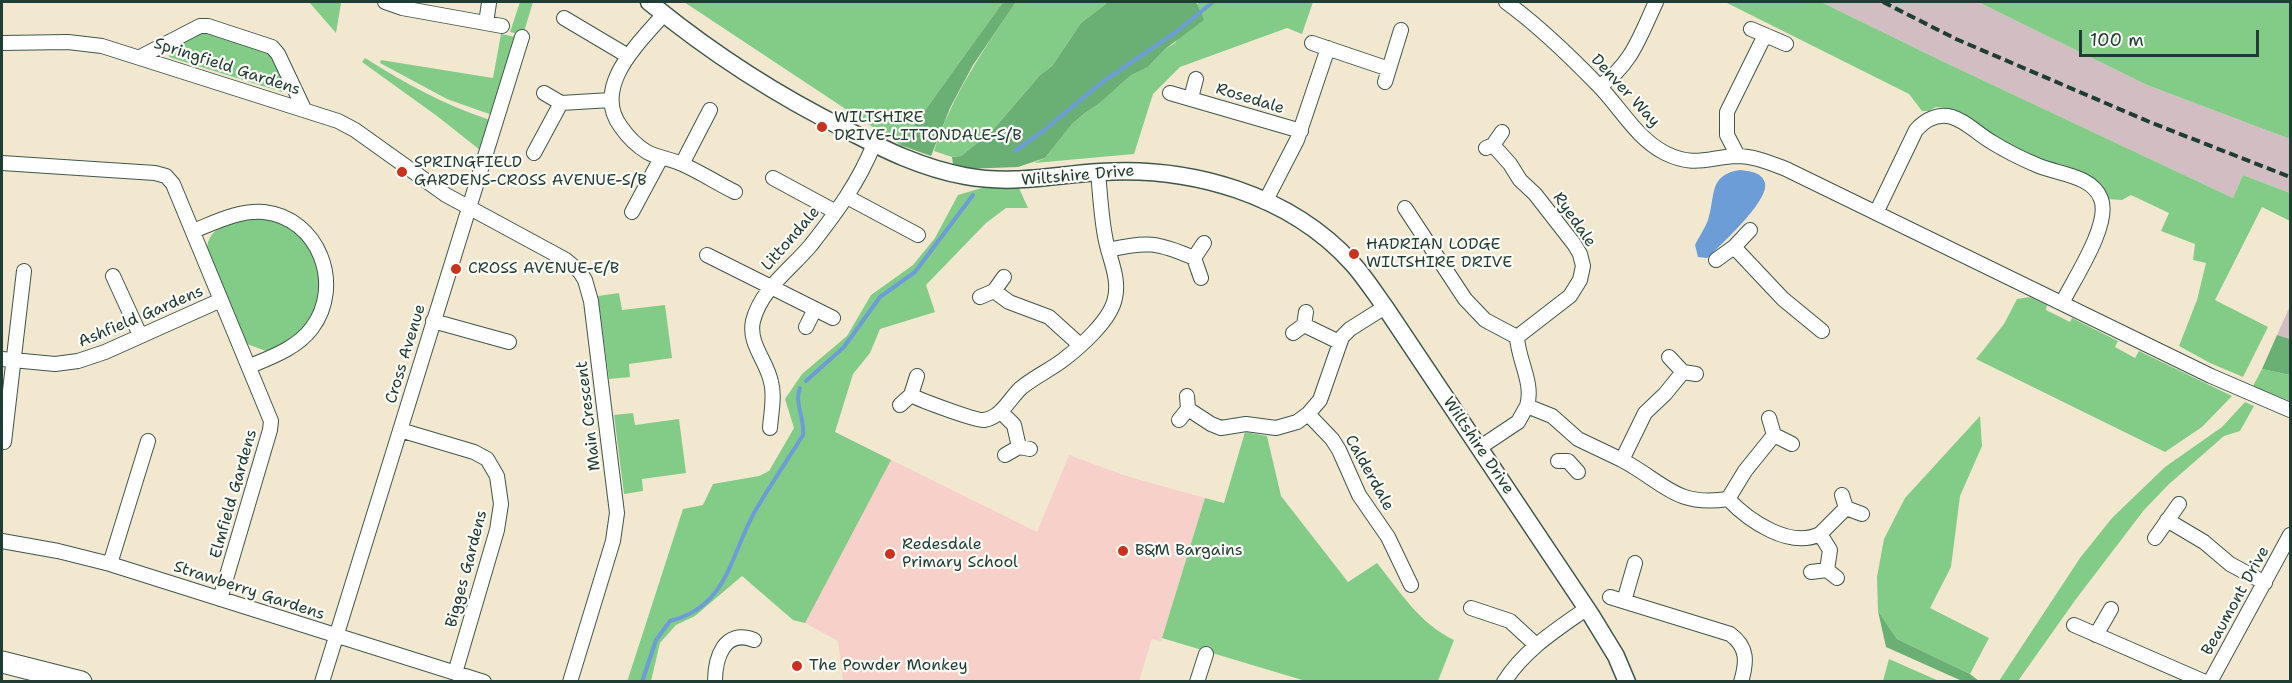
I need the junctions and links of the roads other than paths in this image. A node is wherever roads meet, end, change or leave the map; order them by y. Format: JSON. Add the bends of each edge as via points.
{"nodes":[{"id":1,"x":384,"y":2,"type":"edge"},
{"id":2,"x":650,"y":2,"type":"edge"},
{"id":3,"x":1506,"y":2,"type":"edge"},
{"id":4,"x":1656,"y":2,"type":"edge"},
{"id":5,"x":489,"y":3,"type":"dead end"},
{"id":6,"x":664,"y":14,"type":"junction"},
{"id":7,"x":564,"y":18,"type":"dead end"},
{"id":8,"x":486,"y":23,"type":"junction"},
{"id":9,"x":502,"y":26,"type":"dead end"},
{"id":10,"x":1401,"y":30,"type":"dead end"},
{"id":11,"x":522,"y":37,"type":"dead end"},
{"id":12,"x":2,"y":43,"type":"edge"},
{"id":13,"x":1312,"y":43,"type":"dead end"},
{"id":14,"x":1786,"y":44,"type":"dead end"},
{"id":15,"x":1328,"y":48,"type":"junction"},
{"id":16,"x":628,"y":56,"type":"junction"},
{"id":17,"x":140,"y":57,"type":"junction"},
{"id":18,"x":1196,"y":80,"type":"dead end"},
{"id":19,"x":1600,"y":86,"type":"junction"},
{"id":20,"x":544,"y":93,"type":"dead end"},
{"id":21,"x":1170,"y":93,"type":"dead end"},
{"id":22,"x":1191,"y":98,"type":"junction"},
{"id":23,"x":611,"y":100,"type":"junction"},
{"id":24,"x":561,"y":103,"type":"junction"},
{"id":25,"x":304,"y":109,"type":"junction"},
{"id":26,"x":710,"y":110,"type":"dead end"},
{"id":27,"x":1300,"y":131,"type":"junction"},
{"id":28,"x":1502,"y":132,"type":"dead end"},
{"id":29,"x":874,"y":144,"type":"junction"},
{"id":30,"x":534,"y":153,"type":"dead end"},
{"id":31,"x":1738,"y":156,"type":"junction"},
{"id":32,"x":661,"y":158,"type":"junction"},
{"id":33,"x":2,"y":163,"type":"edge"},
{"id":34,"x":682,"y":164,"type":"junction"},
{"id":35,"x":1098,"y":172,"type":"junction"},
{"id":36,"x":773,"y":178,"type":"dead end"},
{"id":37,"x":735,"y":192,"type":"dead end"},
{"id":38,"x":847,"y":197,"type":"junction"},
{"id":39,"x":1265,"y":202,"type":"junction"},
{"id":40,"x":468,"y":207,"type":"junction"},
{"id":41,"x":1405,"y":208,"type":"dead end"},
{"id":42,"x":632,"y":212,"type":"dead end"},
{"id":43,"x":836,"y":212,"type":"junction"},
{"id":44,"x":1876,"y":213,"type":"junction"},
{"id":45,"x":1750,"y":230,"type":"dead end"},
{"id":46,"x":193,"y":231,"type":"junction"},
{"id":47,"x":918,"y":235,"type":"dead end"},
{"id":48,"x":1204,"y":243,"type":"dead end"},
{"id":49,"x":1734,"y":247,"type":"junction"},
{"id":50,"x":1108,"y":250,"type":"junction"},
{"id":51,"x":706,"y":255,"type":"dead end"},
{"id":52,"x":1194,"y":258,"type":"junction"},
{"id":53,"x":1716,"y":260,"type":"dead end"},
{"id":54,"x":24,"y":271,"type":"dead end"},
{"id":55,"x":113,"y":276,"type":"dead end"},
{"id":56,"x":1004,"y":277,"type":"dead end"},
{"id":57,"x":1201,"y":278,"type":"dead end"},
{"id":58,"x":772,"y":288,"type":"junction"},
{"id":59,"x":994,"y":291,"type":"junction"},
{"id":60,"x":980,"y":297,"type":"dead end"},
{"id":61,"x":221,"y":300,"type":"junction"},
{"id":62,"x":2062,"y":303,"type":"junction"},
{"id":63,"x":1384,"y":307,"type":"junction"},
{"id":64,"x":815,"y":309,"type":"junction"},
{"id":65,"x":833,"y":318,"type":"dead end"},
{"id":66,"x":434,"y":321,"type":"junction"},
{"id":67,"x":1301,"y":324,"type":"dead end"},
{"id":68,"x":806,"y":327,"type":"dead end"},
{"id":69,"x":1822,"y":331,"type":"dead end"},
{"id":70,"x":140,"y":335,"type":"junction"},
{"id":71,"x":1517,"y":337,"type":"junction"},
{"id":72,"x":509,"y":342,"type":"dead end"},
{"id":73,"x":1339,"y":342,"type":"junction"},
{"id":74,"x":1080,"y":345,"type":"junction"},
{"id":75,"x":1669,"y":357,"type":"dead end"},
{"id":76,"x":8,"y":359,"type":"edge"},
{"id":77,"x":250,"y":366,"type":"junction"},
{"id":78,"x":916,"y":376,"type":"dead end"},
{"id":79,"x":912,"y":395,"type":"junction"},
{"id":80,"x":900,"y":405,"type":"dead end"},
{"id":81,"x":1527,"y":406,"type":"junction"},
{"id":82,"x":1184,"y":408,"type":"dead end"},
{"id":83,"x":2290,"y":410,"type":"edge"},
{"id":84,"x":1001,"y":412,"type":"junction"},
{"id":85,"x":1308,"y":414,"type":"junction"},
{"id":86,"x":1769,"y":418,"type":"dead end"},
{"id":87,"x":770,"y":428,"type":"dead end"},
{"id":88,"x":400,"y":430,"type":"junction"},
{"id":89,"x":1774,"y":435,"type":"junction"},
{"id":90,"x":1578,"y":439,"type":"junction"},
{"id":91,"x":148,"y":441,"type":"dead end"},
{"id":92,"x":4,"y":442,"type":"dead end"},
{"id":93,"x":1792,"y":444,"type":"dead end"},
{"id":94,"x":1479,"y":448,"type":"junction"},
{"id":95,"x":1005,"y":454,"type":"dead end"},
{"id":96,"x":1622,"y":460,"type":"junction"},
{"id":97,"x":1578,"y":472,"type":"dead end"},
{"id":98,"x":1728,"y":499,"type":"junction"},
{"id":99,"x":2180,"y":504,"type":"dead end"},
{"id":100,"x":1862,"y":514,"type":"dead end"},
{"id":101,"x":2167,"y":520,"type":"junction"},
{"id":102,"x":1820,"y":534,"type":"junction"},
{"id":103,"x":2290,"y":535,"type":"edge"},
{"id":104,"x":2155,"y":538,"type":"dead end"},
{"id":105,"x":2,"y":542,"type":"edge"},
{"id":106,"x":1635,"y":563,"type":"dead end"},
{"id":107,"x":110,"y":564,"type":"junction"},
{"id":108,"x":1811,"y":572,"type":"dead end"},
{"id":109,"x":2265,"y":583,"type":"junction"},
{"id":110,"x":1411,"y":585,"type":"dead end"},
{"id":111,"x":1610,"y":597,"type":"dead end"},
{"id":112,"x":220,"y":599,"type":"junction"},
{"id":113,"x":1624,"y":601,"type":"junction"},
{"id":114,"x":1471,"y":608,"type":"dead end"},
{"id":115,"x":1586,"y":609,"type":"junction"},
{"id":116,"x":2111,"y":609,"type":"dead end"},
{"id":117,"x":2074,"y":625,"type":"dead end"},
{"id":118,"x":2096,"y":634,"type":"junction"},
{"id":119,"x":336,"y":636,"type":"junction"},
{"id":120,"x":753,"y":640,"type":"dead end"},
{"id":121,"x":1536,"y":645,"type":"junction"},
{"id":122,"x":1206,"y":654,"type":"dead end"},
{"id":123,"x":2,"y":662,"type":"edge"},
{"id":124,"x":455,"y":673,"type":"junction"},
{"id":125,"x":81,"y":681,"type":"edge"},
{"id":126,"x":322,"y":681,"type":"edge"},
{"id":127,"x":484,"y":681,"type":"edge"},
{"id":128,"x":570,"y":681,"type":"edge"},
{"id":129,"x":715,"y":681,"type":"edge"},
{"id":130,"x":1197,"y":681,"type":"edge"},
{"id":131,"x":1504,"y":681,"type":"edge"},
{"id":132,"x":1627,"y":681,"type":"edge"},
{"id":133,"x":1741,"y":681,"type":"edge"},
{"id":134,"x":2205,"y":681,"type":"edge"},
{"id":135,"x":2210,"y":681,"type":"edge"}],
"edges":[{"from":1,"to":8,"type":"street"},
{"from":2,"to":6,"type":"street","name":"Wiltshire Drive"},
{"from":3,"to":19,"type":"street","name":"Denver Way"},
{"from":4,"to":19,"type":"street","via":[[1625,64]]},
{"from":5,"to":8,"type":"street"},
{"from":6,"to":16,"type":"street"},
{"from":6,"to":29,"type":"street","name":"Wiltshire Drive","via":[[776,92]]},
{"from":7,"to":16,"type":"street"},
{"from":8,"to":9,"type":"street"},
{"from":10,"to":15,"type":"street","via":[[1387,76]]},
{"from":11,"to":40,"type":"street","name":"Cross Avenue"},
{"from":12,"to":17,"type":"street","name":"Springfield Gardens","via":[[81,42]]},
{"from":13,"to":15,"type":"street"},
{"from":14,"to":31,"type":"street","via":[[1758,32],[1727,111],[1727,135]]},
{"from":15,"to":27,"type":"street","name":"Rosedale"},
{"from":16,"to":23,"type":"street","via":[[616,78]]},
{"from":17,"to":25,"type":"street","name":"Springfield Gardens"},
{"from":17,"to":25,"type":"street","name":"Springfield Gardens","via":[[200,26],[266,44],[278,54]]},
{"from":18,"to":22,"type":"street","name":"Rosedale"},
{"from":19,"to":31,"type":"street","name":"Denver Way","via":[[1640,134],[1665,153],[1706,162]]},
{"from":20,"to":24,"type":"street"},
{"from":21,"to":22,"type":"street","name":"Rosedale"},
{"from":22,"to":27,"type":"street","name":"Rosedale"},
{"from":23,"to":24,"type":"street"},
{"from":23,"to":32,"type":"street","via":[[614,116],[624,132],[639,147]]},
{"from":24,"to":30,"type":"street"},
{"from":25,"to":40,"type":"street","name":"Springfield Gardens","via":[[355,130]]},
{"from":26,"to":34,"type":"street"},
{"from":27,"to":39,"type":"street","name":"Rosedale"},
{"from":28,"to":71,"type":"street","name":"Ryedale","via":[[1489,146],[1535,194],[1582,259],[1582,273],[1574,291]]},
{"from":29,"to":35,"type":"street","name":"Wiltshire Drive","via":[[921,164],[982,178],[1017,181]]},
{"from":29,"to":38,"type":"street","name":"Littondale","via":[[864,171]]},
{"from":31,"to":44,"type":"street","via":[[1786,169]]},
{"from":32,"to":34,"type":"street"},
{"from":32,"to":42,"type":"street"},
{"from":33,"to":46,"type":"street","name":"Elmfield Gardens","via":[[161,175],[173,184]]},
{"from":34,"to":37,"type":"street"},
{"from":35,"to":39,"type":"street","name":"Wiltshire Drive","via":[[1194,176]]},
{"from":35,"to":50,"type":"street"},
{"from":36,"to":43,"type":"street","name":"Littondale"},
{"from":38,"to":43,"type":"street","name":"Littondale"},
{"from":38,"to":47,"type":"street"},
{"from":39,"to":63,"type":"street","name":"Wiltshire Drive","via":[[1336,247]]},
{"from":40,"to":66,"type":"street","name":"Cross Avenue"},
{"from":40,"to":128,"type":"street","name":"Main Crescent","via":[[573,266],[585,280],[591,301],[617,522]]},
{"from":41,"to":71,"type":"street","via":[[1465,299],[1485,320]]},
{"from":43,"to":58,"type":"street","name":"Littondale"},
{"from":44,"to":62,"type":"street"},
{"from":44,"to":62,"type":"street","via":[[1916,130],[1938,116],[1959,120],[2019,157],[2085,181],[2100,195],[2102,224]]},
{"from":45,"to":49,"type":"street"},
{"from":46,"to":61,"type":"street","name":"Elmfield Gardens"},
{"from":46,"to":77,"type":"street","via":[[244,213],[273,214],[301,229],[324,261],[324,301],[311,329],[297,343]]},
{"from":48,"to":52,"type":"street"},
{"from":49,"to":53,"type":"street"},
{"from":49,"to":69,"type":"street","via":[[1778,294]]},
{"from":50,"to":52,"type":"street","via":[[1149,243]]},
{"from":50,"to":74,"type":"street","via":[[1116,284],[1114,303],[1105,320]]},
{"from":51,"to":58,"type":"street","name":"Littondale"},
{"from":52,"to":57,"type":"street"},
{"from":54,"to":76,"type":"street"},
{"from":55,"to":70,"type":"street"},
{"from":56,"to":59,"type":"street"},
{"from":58,"to":64,"type":"street","name":"Littondale"},
{"from":58,"to":87,"type":"street","name":"Littondale","via":[[759,307],[752,329],[772,384]]},
{"from":59,"to":60,"type":"street"},
{"from":59,"to":74,"type":"street","via":[[1009,302],[1049,317]]},
{"from":61,"to":70,"type":"street","name":"Ashfield Gardens"},
{"from":61,"to":77,"type":"street","name":"Elmfield Gardens"},
{"from":62,"to":83,"type":"street"},
{"from":63,"to":73,"type":"street","via":[[1350,329]]},
{"from":63,"to":94,"type":"street","name":"Wiltshire Drive"},
{"from":64,"to":65,"type":"street","name":"Littondale"},
{"from":64,"to":68,"type":"street"},
{"from":66,"to":72,"type":"street"},
{"from":66,"to":88,"type":"street","name":"Cross Avenue"},
{"from":67,"to":73,"type":"street"},
{"from":70,"to":76,"type":"street","name":"Ashfield Gardens","via":[[94,356],[66,363]]},
{"from":71,"to":81,"type":"street","via":[[1529,389]]},
{"from":73,"to":85,"type":"street","via":[[1322,395]]},
{"from":74,"to":84,"type":"street","via":[[1023,386]]},
{"from":75,"to":96,"type":"street","via":[[1689,373],[1645,413]]},
{"from":76,"to":92,"type":"street"},
{"from":77,"to":112,"type":"street","name":"Elmfield Gardens","via":[[271,425]]},
{"from":78,"to":79,"type":"street"},
{"from":79,"to":80,"type":"street"},
{"from":79,"to":84,"type":"street","via":[[978,420]]},
{"from":81,"to":90,"type":"street","via":[[1552,416]]},
{"from":81,"to":94,"type":"street","via":[[1518,422]]},
{"from":82,"to":85,"type":"street","via":[[1226,428],[1246,424],[1283,427]]},
{"from":84,"to":95,"type":"street","via":[[1014,425],[1024,448]]},
{"from":85,"to":110,"type":"street","name":"Calderdale","via":[[1339,450],[1359,495],[1388,537]]},
{"from":86,"to":89,"type":"street"},
{"from":88,"to":119,"type":"street","name":"Cross Avenue"},
{"from":88,"to":124,"type":"street","name":"Bigges Gardens","via":[[474,452],[487,459],[497,477],[501,504],[497,530]]},
{"from":89,"to":93,"type":"street"},
{"from":89,"to":98,"type":"street"},
{"from":90,"to":96,"type":"street"},
{"from":90,"to":97,"type":"street","via":[[1563,461]]},
{"from":91,"to":107,"type":"street"},
{"from":94,"to":115,"type":"street","name":"Wiltshire Drive"},
{"from":96,"to":98,"type":"street","via":[[1685,499]]},
{"from":98,"to":102,"type":"street","via":[[1755,522],[1791,538],[1808,539]]},
{"from":99,"to":101,"type":"street"},
{"from":100,"to":102,"type":"street","via":[[1844,502]]},
{"from":101,"to":104,"type":"street"},
{"from":101,"to":109,"type":"street"},
{"from":102,"to":108,"type":"street","via":[[1830,550],[1832,574]]},
{"from":103,"to":109,"type":"street","name":"Beaumont Drive"},
{"from":105,"to":107,"type":"street","name":"Strawberry Gardens"},
{"from":106,"to":113,"type":"street"},
{"from":107,"to":112,"type":"street","name":"Strawberry Gardens"},
{"from":109,"to":135,"type":"street","name":"Beaumont Drive"},
{"from":111,"to":113,"type":"street"},
{"from":112,"to":119,"type":"street","name":"Strawberry Gardens"},
{"from":113,"to":133,"type":"street","via":[[1730,634],[1744,652],[1746,664]]},
{"from":114,"to":121,"type":"street","via":[[1510,621]]},
{"from":115,"to":121,"type":"street"},
{"from":115,"to":132,"type":"street","name":"Wiltshire Drive"},
{"from":116,"to":118,"type":"street"},
{"from":117,"to":118,"type":"street"},
{"from":118,"to":134,"type":"street"},
{"from":119,"to":124,"type":"street","name":"Strawberry Gardens"},
{"from":119,"to":126,"type":"street","name":"Cross Avenue"},
{"from":120,"to":129,"type":"street","via":[[741,636],[729,641],[720,654]]},
{"from":121,"to":131,"type":"street"},
{"from":122,"to":130,"type":"street"},
{"from":123,"to":125,"type":"main road"},
{"from":124,"to":127,"type":"street","name":"Strawberry Gardens"}]}
